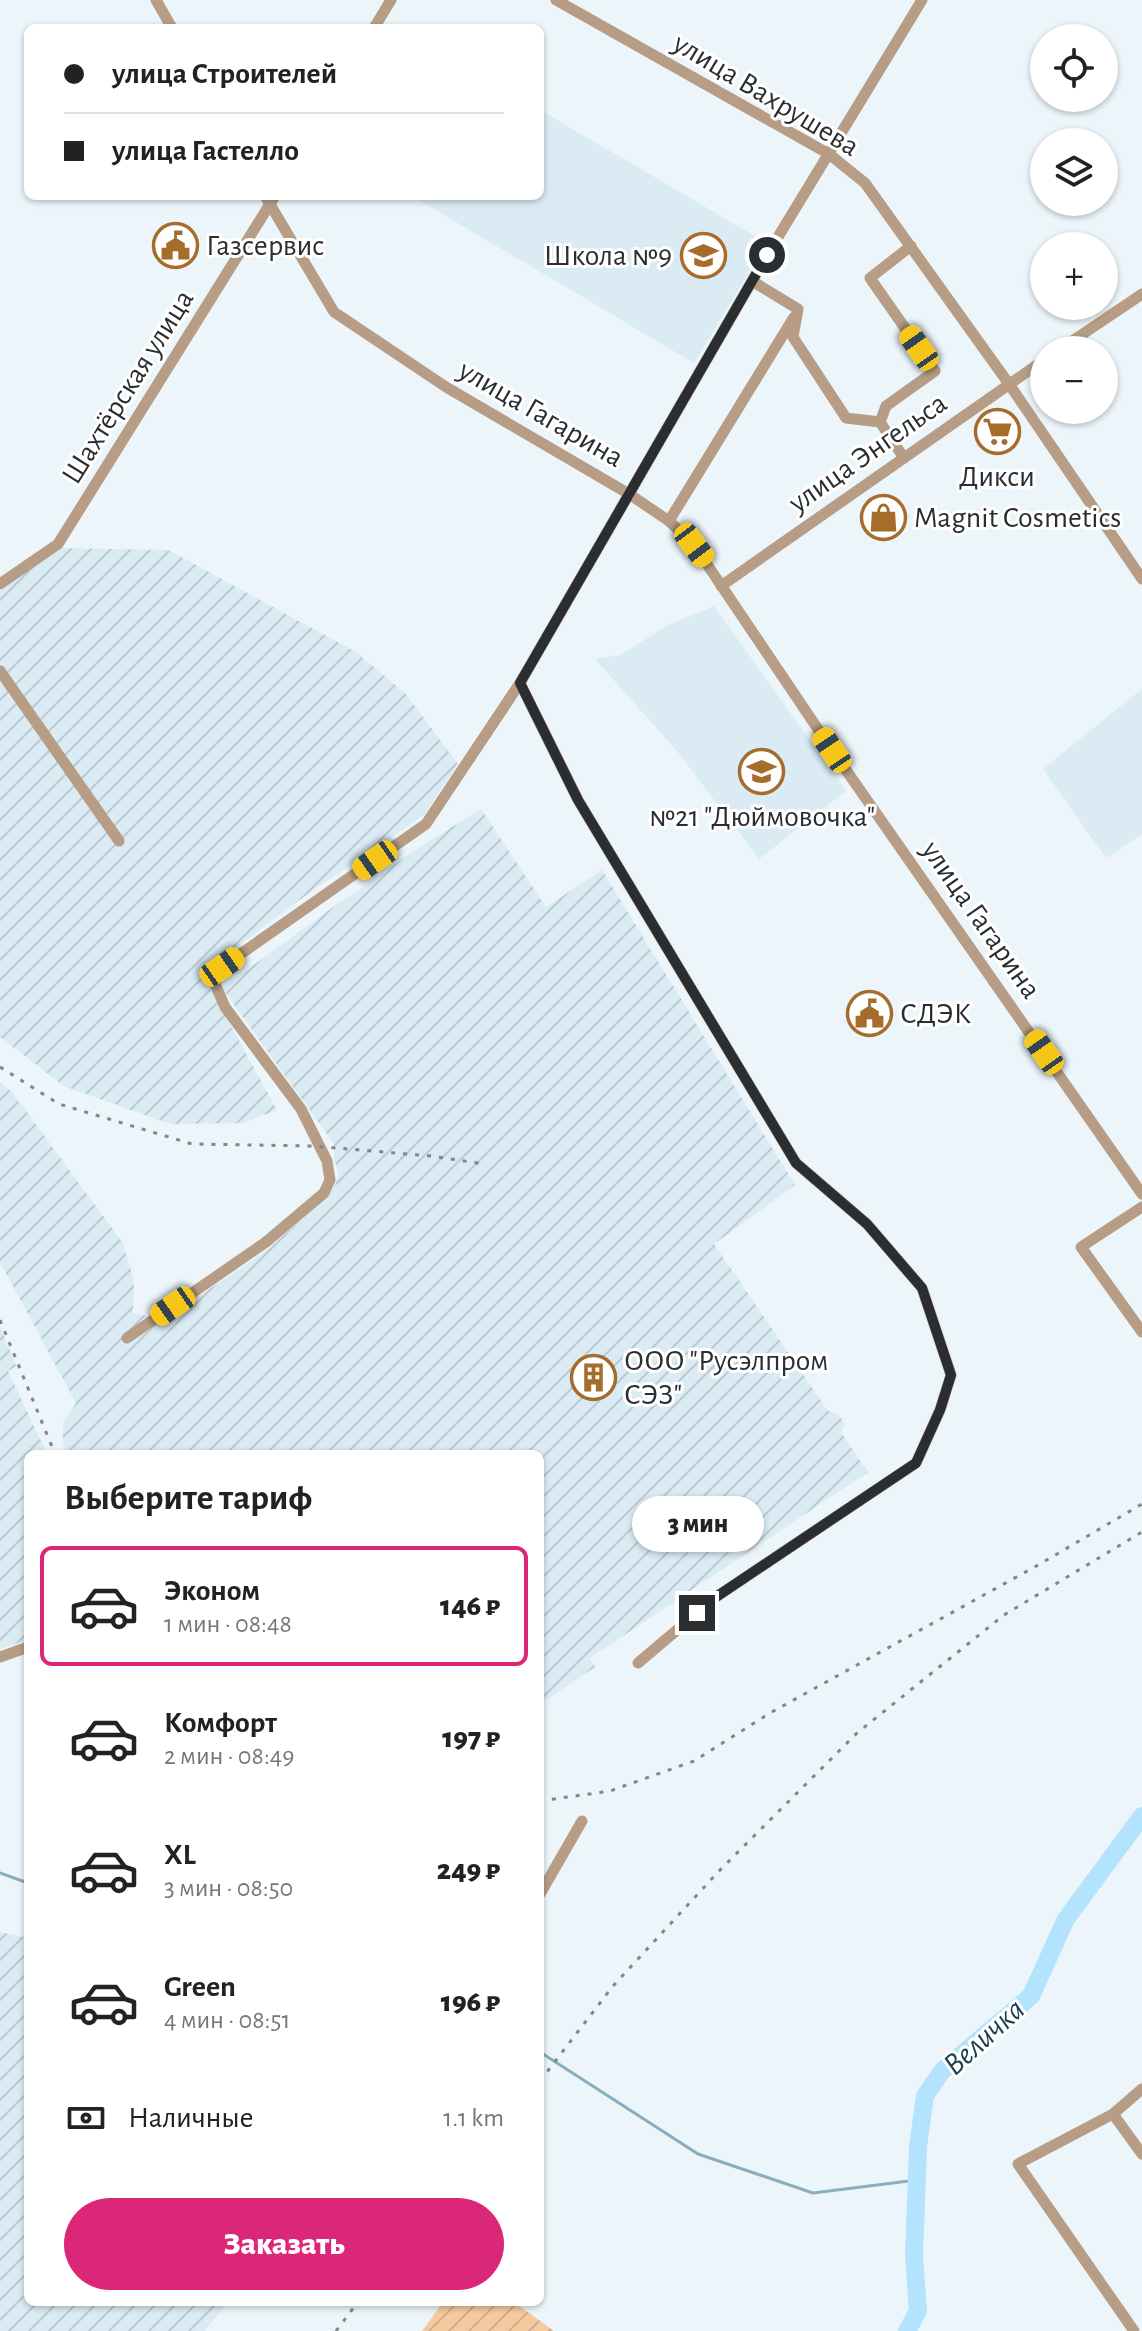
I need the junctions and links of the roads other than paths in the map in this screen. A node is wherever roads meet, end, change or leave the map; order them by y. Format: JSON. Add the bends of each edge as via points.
{"nodes":[{"id":1,"x":156,"y":0,"type":"edge"},
{"id":2,"x":391,"y":0,"type":"edge"},
{"id":3,"x":556,"y":0,"type":"edge"},
{"id":4,"x":922,"y":0,"type":"edge"},
{"id":5,"x":170,"y":24,"type":"edge"},
{"id":6,"x":376,"y":24,"type":"edge"},
{"id":7,"x":829,"y":154,"type":"junction"},
{"id":8,"x":269,"y":200,"type":"edge"},
{"id":9,"x":271,"y":200,"type":"edge"},
{"id":10,"x":911,"y":246,"type":"junction"},
{"id":11,"x":752,"y":281,"type":"junction"},
{"id":12,"x":1142,"y":294,"type":"edge"},
{"id":13,"x":798,"y":309,"type":"junction"},
{"id":14,"x":1080,"y":336,"type":"edge"},
{"id":15,"x":1030,"y":370,"type":"edge"},
{"id":16,"x":1009,"y":384,"type":"junction"},
{"id":17,"x":880,"y":422,"type":"junction"},
{"id":18,"x":904,"y":458,"type":"junction"},
{"id":19,"x":629,"y":494,"type":"junction"},
{"id":20,"x":669,"y":521,"type":"junction"},
{"id":21,"x":1142,"y":579,"type":"edge"},
{"id":22,"x":0,"y":584,"type":"edge"},
{"id":23,"x":721,"y":586,"type":"junction"},
{"id":24,"x":0,"y":671,"type":"edge"},
{"id":25,"x":520,"y":683,"type":"junction"},
{"id":26,"x":119,"y":841,"type":"dead end"},
{"id":27,"x":1142,"y":1194,"type":"edge"},
{"id":28,"x":1142,"y":1207,"type":"edge"},
{"id":29,"x":1142,"y":1332,"type":"edge"},
{"id":30,"x":127,"y":1338,"type":"dead end"},
{"id":31,"x":24,"y":1648,"type":"edge"},
{"id":32,"x":0,"y":1657,"type":"edge"},
{"id":33,"x":638,"y":1663,"type":"dead end"},
{"id":34,"x":582,"y":1821,"type":"dead end"},
{"id":35,"x":544,"y":1887,"type":"edge"},
{"id":36,"x":1142,"y":2089,"type":"edge"},
{"id":37,"x":1113,"y":2114,"type":"junction"},
{"id":38,"x":1142,"y":2154,"type":"edge"},
{"id":39,"x":1134,"y":2331,"type":"edge"}],
"edges":[{"from":1,"to":5,"type":"street"},
{"from":2,"to":6,"type":"street"},
{"from":3,"to":7,"type":"street","name":"улица Вахрушева"},
{"from":4,"to":7,"type":"street"},
{"from":7,"to":10,"type":"street","name":"улица Вахрушева","via":[[865,183]]},
{"from":7,"to":11,"type":"street"},
{"from":8,"to":22,"type":"street","name":"Шахтёрская улица","via":[[58,544]]},
{"from":9,"to":19,"type":"street","name":"улица Гагарина","via":[[334,312],[446,387]]},
{"from":10,"to":16,"type":"street","name":"улица Вахрушева"},
{"from":10,"to":17,"type":"street","via":[[870,278],[935,371],[886,406]]},
{"from":11,"to":13,"type":"street"},
{"from":11,"to":19,"type":"street"},
{"from":12,"to":14,"type":"street"},
{"from":13,"to":17,"type":"street","via":[[793,337],[846,418]]},
{"from":13,"to":20,"type":"street"},
{"from":15,"to":16,"type":"street","name":"улица Энгельса"},
{"from":16,"to":18,"type":"street","name":"улица Энгельса"},
{"from":16,"to":21,"type":"street","name":"улица Вахрушева"},
{"from":17,"to":18,"type":"street"},
{"from":18,"to":23,"type":"street","name":"улица Энгельса"},
{"from":19,"to":20,"type":"street","name":"улица Гагарина"},
{"from":19,"to":25,"type":"street"},
{"from":20,"to":23,"type":"street","name":"улица Гагарина","via":[[694,545]]},
{"from":23,"to":27,"type":"street","name":"улица Гагарина"},
{"from":24,"to":26,"type":"street"},
{"from":25,"to":30,"type":"street","via":[[426,824],[222,967],[215,984],[225,1007],[301,1109],[327,1161],[330,1180],[324,1193],[266,1242]]},
{"from":25,"to":33,"type":"street","via":[[578,800],[796,1163],[867,1224],[922,1288],[951,1375],[916,1463],[716,1597]]},
{"from":28,"to":29,"type":"street","via":[[1081,1247]]},
{"from":31,"to":32,"type":"street"},
{"from":34,"to":35,"type":"street"},
{"from":36,"to":37,"type":"street"},
{"from":37,"to":38,"type":"street"},
{"from":37,"to":39,"type":"street","via":[[1018,2164]]}]}
